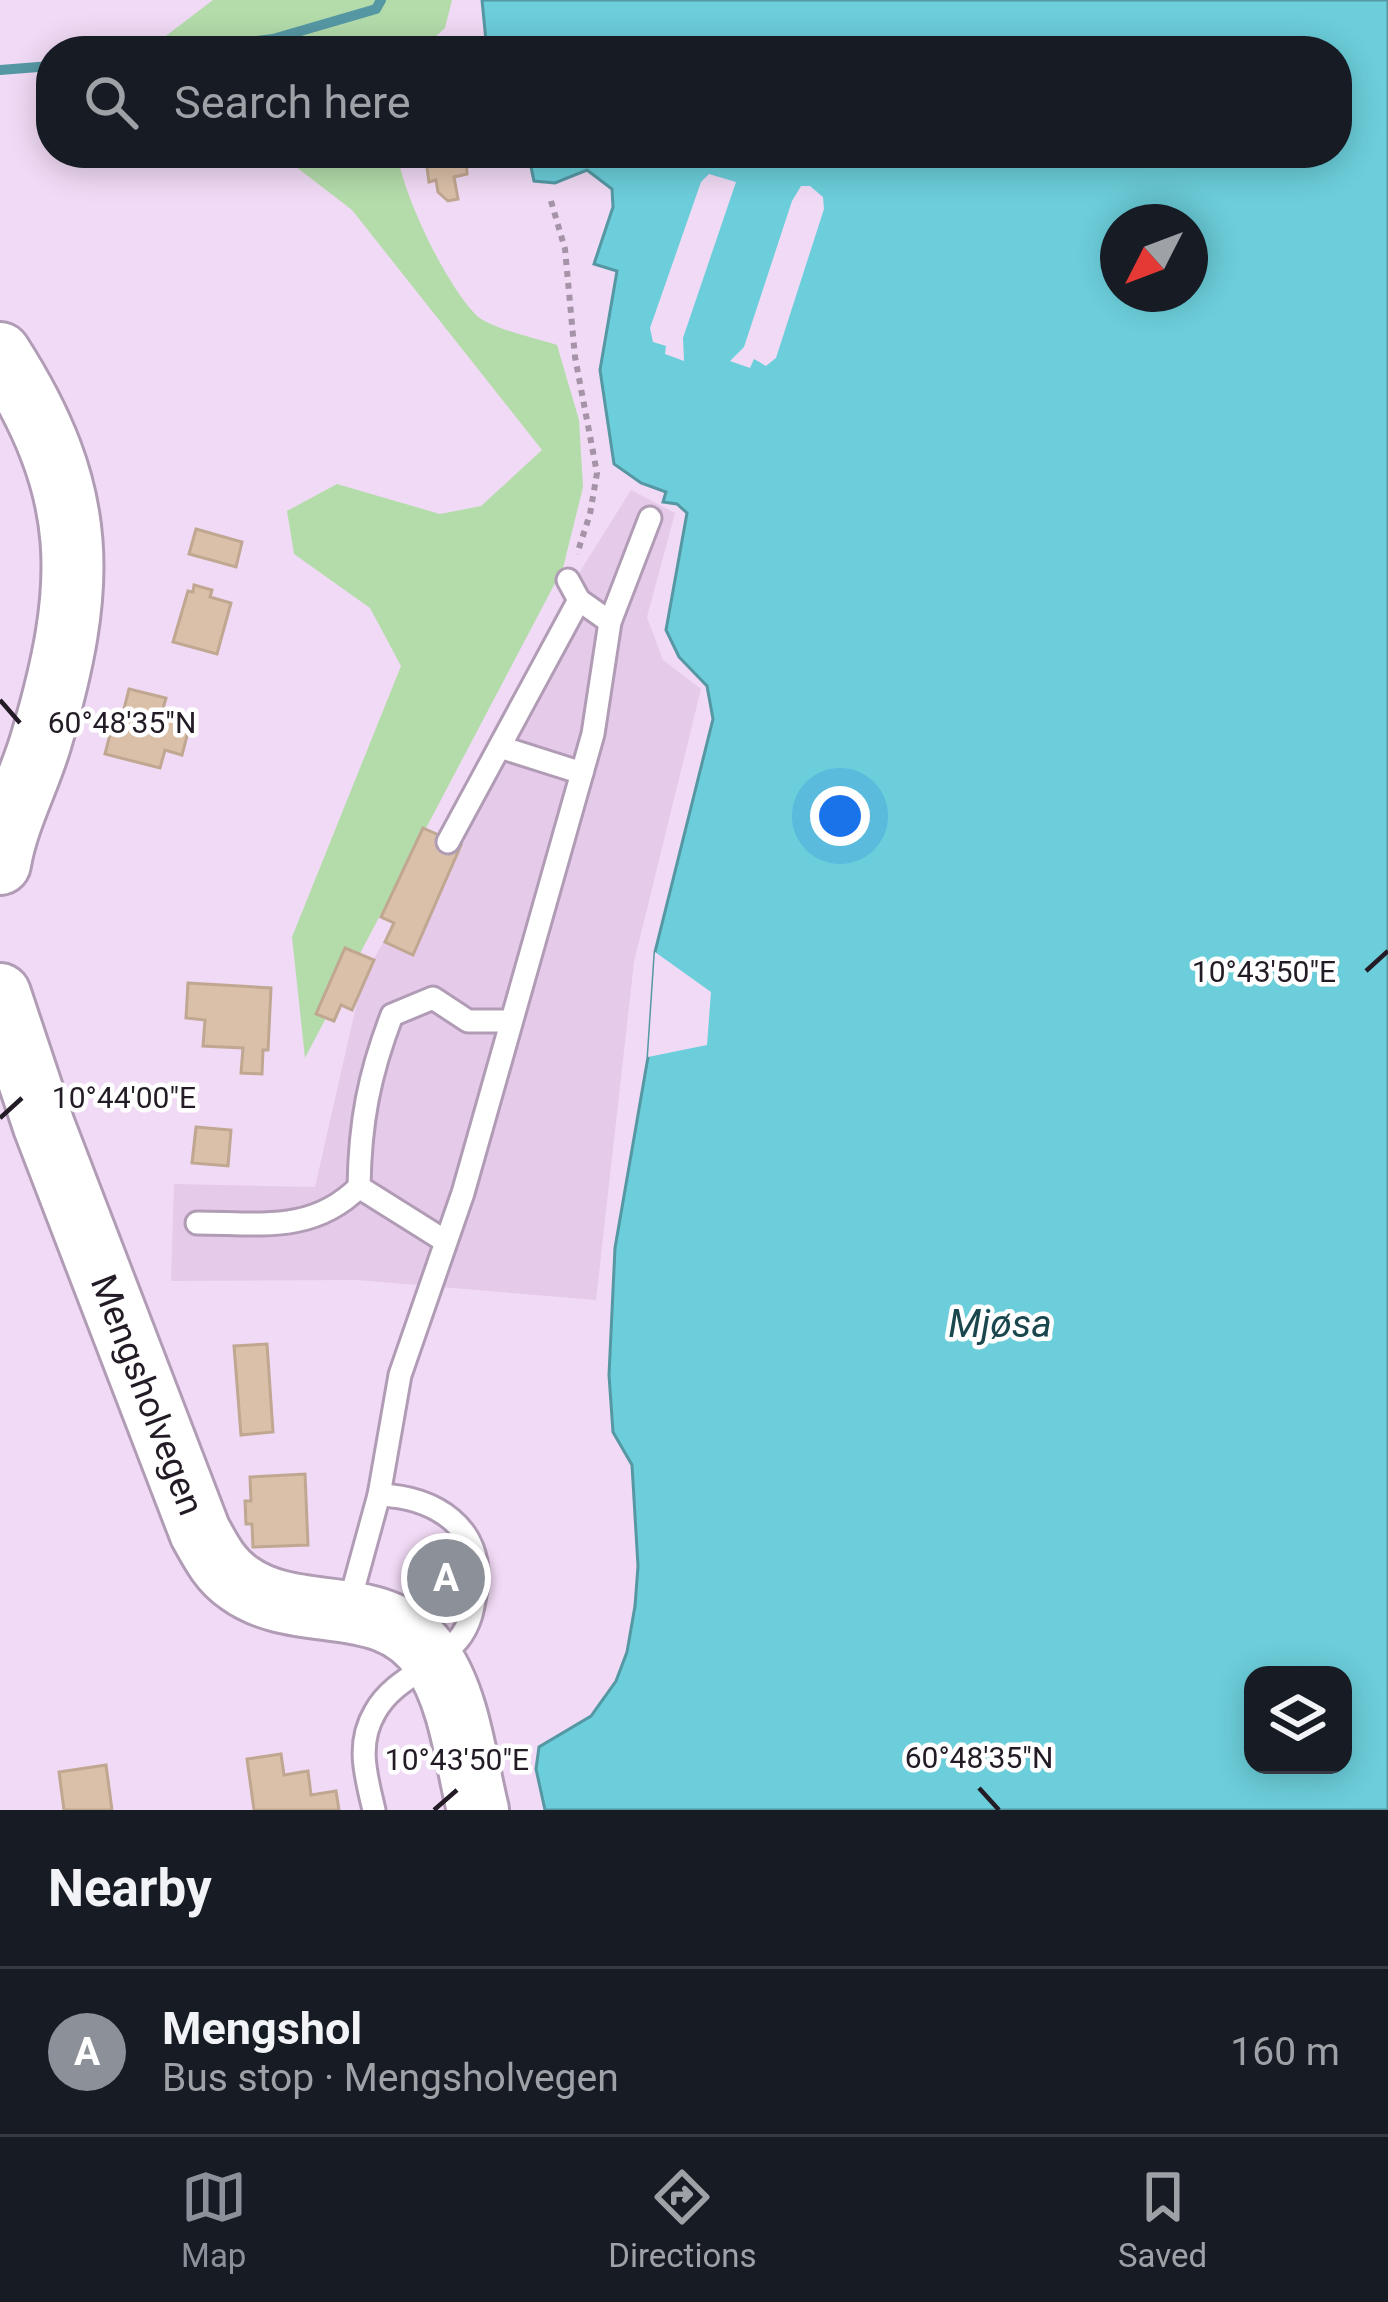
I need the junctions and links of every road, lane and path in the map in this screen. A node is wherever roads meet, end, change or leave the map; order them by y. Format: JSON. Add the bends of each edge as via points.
{"nodes":[{"id":1,"x":551,"y":201,"type":"dead end"},
{"id":2,"x":0,"y":352,"type":"edge"},
{"id":3,"x":650,"y":518,"type":"dead end"},
{"id":4,"x":573,"y":590,"type":"junction"},
{"id":5,"x":610,"y":622,"type":"junction"},
{"id":6,"x":500,"y":747,"type":"junction"},
{"id":7,"x":582,"y":773,"type":"junction"},
{"id":8,"x":448,"y":842,"type":"dead end"},
{"id":9,"x":0,"y":864,"type":"edge"},
{"id":10,"x":0,"y":994,"type":"edge"},
{"id":11,"x":511,"y":1021,"type":"junction"},
{"id":12,"x":359,"y":1187,"type":"junction"},
{"id":13,"x":196,"y":1223,"type":"dead end"},
{"id":14,"x":446,"y":1241,"type":"junction"},
{"id":15,"x":379,"y":1495,"type":"junction"},
{"id":16,"x":348,"y":1610,"type":"junction"},
{"id":17,"x":433,"y":1659,"type":"junction"},
{"id":18,"x":374,"y":1810,"type":"edge"},
{"id":19,"x":478,"y":1810,"type":"edge"}],
"edges":[{"from":1,"to":4,"type":"path","via":[[597,473]]},
{"from":2,"to":9,"type":"main road","via":[[58,468],[73,583],[69,638]]},
{"from":3,"to":5,"type":"lane"},
{"from":4,"to":5,"type":"lane"},
{"from":4,"to":6,"type":"lane"},
{"from":5,"to":7,"type":"lane"},
{"from":6,"to":7,"type":"lane"},
{"from":6,"to":8,"type":"lane"},
{"from":7,"to":11,"type":"lane"},
{"from":10,"to":16,"type":"main road","name":"Mengsholvegen","via":[[200,1532],[220,1567],[258,1594]]},
{"from":11,"to":12,"type":"lane","via":[[468,1021],[434,998],[392,1015],[371,1068]]},
{"from":11,"to":14,"type":"lane"},
{"from":12,"to":13,"type":"lane","via":[[300,1223]]},
{"from":12,"to":14,"type":"lane"},
{"from":14,"to":15,"type":"lane","via":[[400,1376]]},
{"from":15,"to":16,"type":"lane"},
{"from":15,"to":17,"type":"lane","via":[[443,1511],[466,1530],[478,1572],[472,1618]]},
{"from":16,"to":17,"type":"main road","name":"Mengsholvegen","via":[[404,1630]]},
{"from":17,"to":18,"type":"lane","via":[[372,1715],[362,1747]]},
{"from":17,"to":19,"type":"main road"}]}
